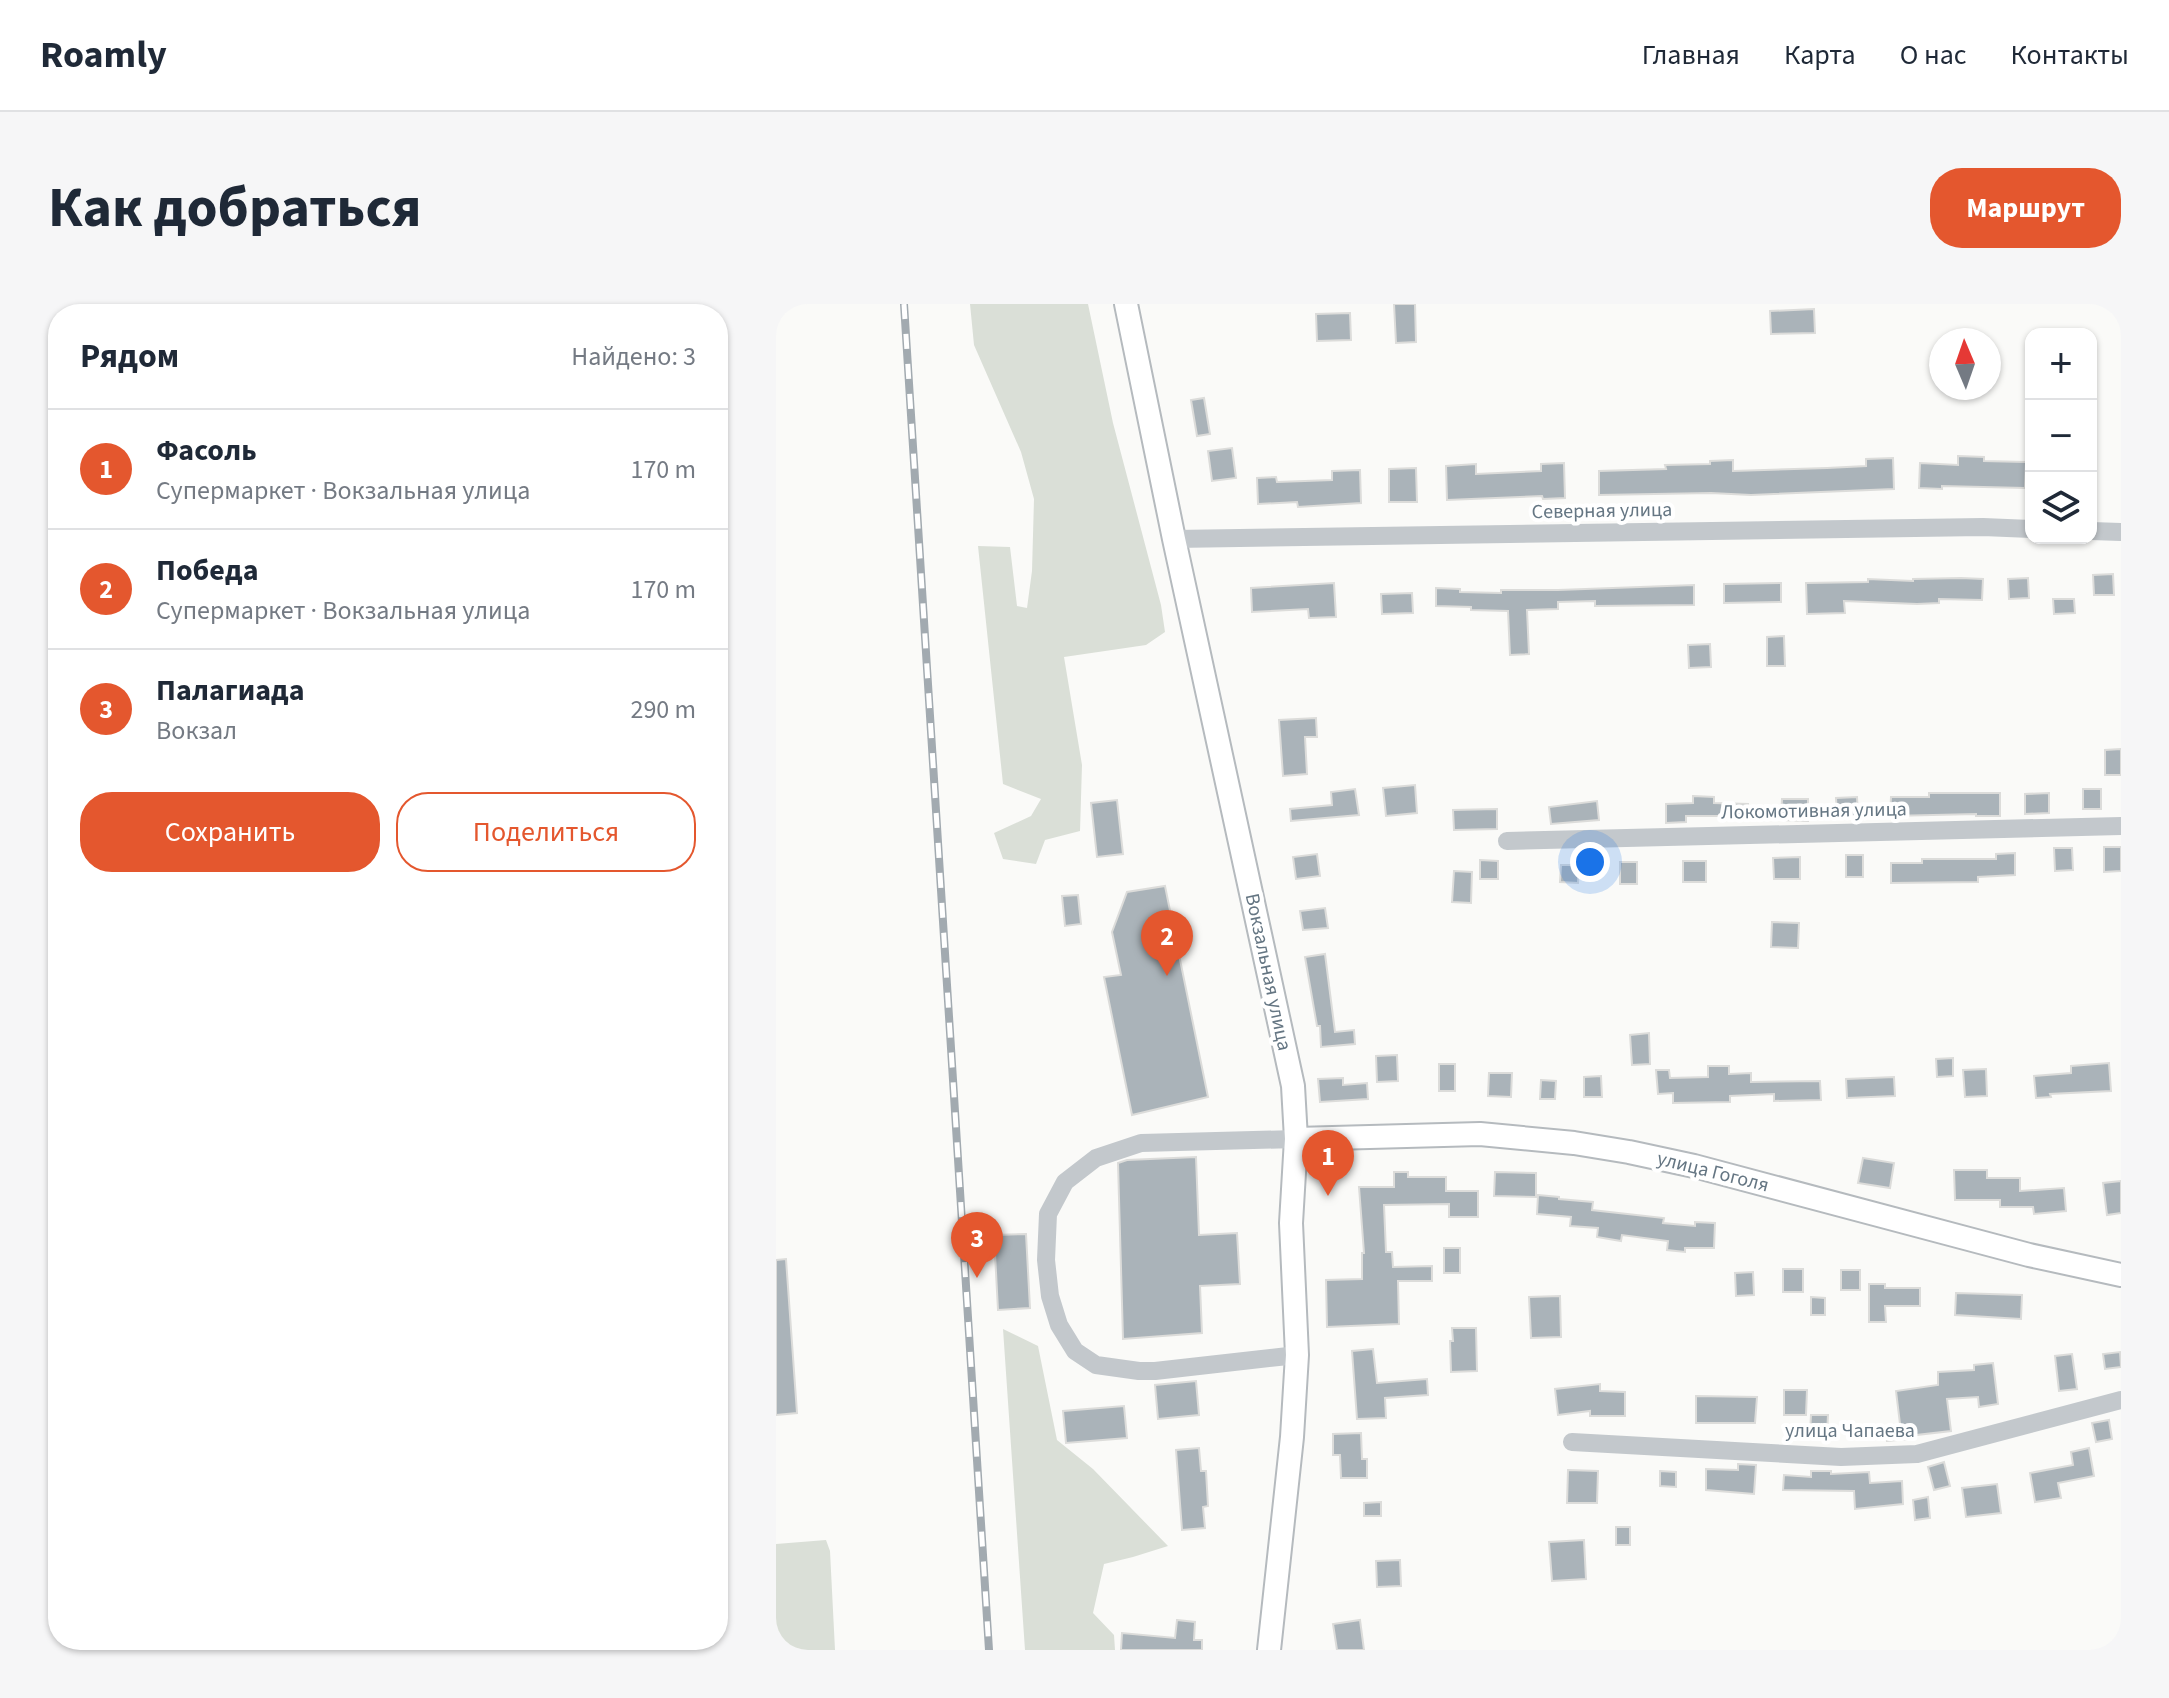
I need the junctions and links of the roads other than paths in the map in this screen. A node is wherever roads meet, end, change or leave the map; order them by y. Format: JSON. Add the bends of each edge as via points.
{"nodes":[{"id":1,"x":1126,"y":304,"type":"edge"},
{"id":2,"x":2025,"y":529,"type":"edge"},
{"id":3,"x":2097,"y":531,"type":"edge"},
{"id":4,"x":2121,"y":532,"type":"edge"},
{"id":5,"x":1174,"y":539,"type":"junction"},
{"id":6,"x":2121,"y":826,"type":"edge"},
{"id":7,"x":1507,"y":841,"type":"dead end"},
{"id":8,"x":1296,"y":1139,"type":"junction"},
{"id":9,"x":2121,"y":1275,"type":"edge"},
{"id":10,"x":1297,"y":1355,"type":"junction"},
{"id":11,"x":2121,"y":1400,"type":"edge"},
{"id":12,"x":1572,"y":1442,"type":"dead end"},
{"id":13,"x":1269,"y":1650,"type":"edge"}],
"edges":[{"from":1,"to":5,"type":"main road","name":"Вокзальная улица"},
{"from":2,"to":5,"type":"street","name":"Северная улица"},
{"from":3,"to":4,"type":"street"},
{"from":5,"to":8,"type":"main road","name":"Вокзальная улица","via":[[1293,1086]]},
{"from":6,"to":7,"type":"street","name":"Локомотивная улица"},
{"from":8,"to":9,"type":"main road","name":"улица Гоголя","via":[[1480,1134],[1629,1152]]},
{"from":8,"to":10,"type":"main road","name":"Вокзальная улица","via":[[1291,1223]]},
{"from":8,"to":10,"type":"street","via":[[1141,1143],[1096,1158],[1065,1182],[1048,1214],[1046,1260],[1059,1325],[1075,1351],[1096,1365],[1155,1371]]},
{"from":10,"to":13,"type":"main road","name":"Вокзальная улица"},
{"from":11,"to":12,"type":"street","name":"улица Чапаева","via":[[1917,1454],[1841,1457]]}]}
